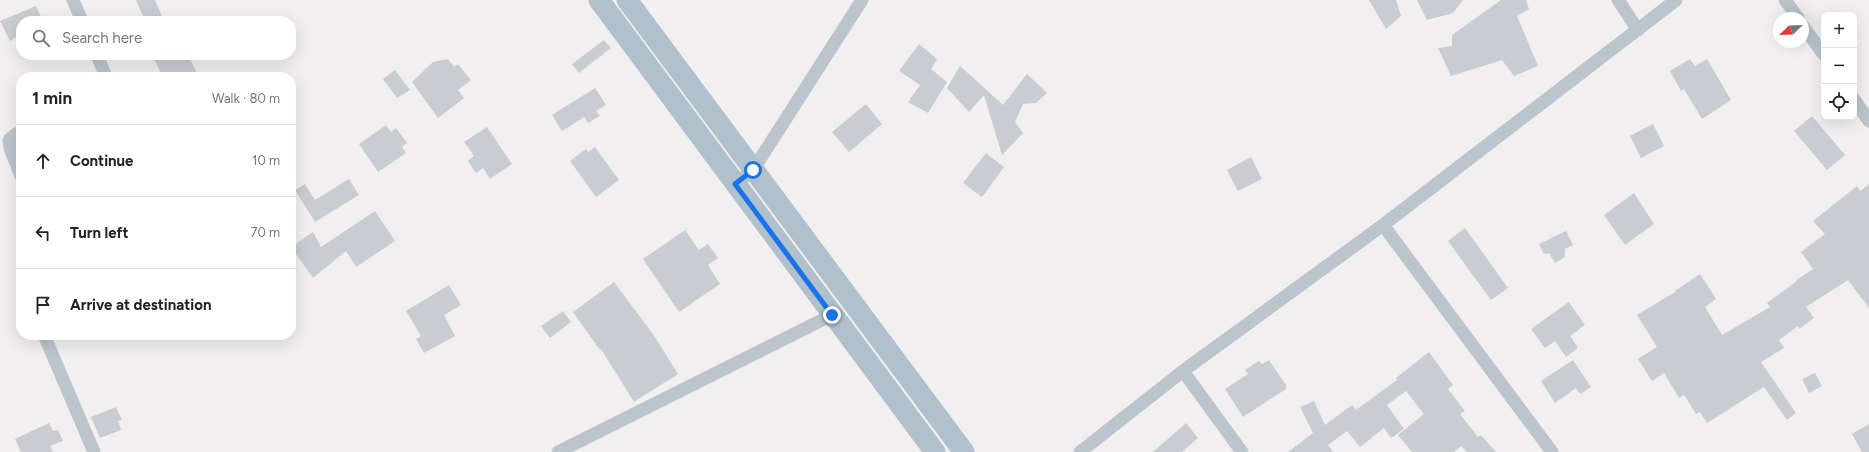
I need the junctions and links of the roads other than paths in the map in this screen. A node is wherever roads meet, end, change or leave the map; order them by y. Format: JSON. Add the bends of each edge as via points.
{"nodes":[{"id":1,"x":73,"y":0,"type":"edge"},
{"id":2,"x":599,"y":0,"type":"edge"},
{"id":3,"x":627,"y":0,"type":"edge"},
{"id":4,"x":862,"y":0,"type":"edge"},
{"id":5,"x":1618,"y":0,"type":"edge"},
{"id":6,"x":1676,"y":0,"type":"edge"},
{"id":7,"x":1785,"y":0,"type":"edge"},
{"id":8,"x":1794,"y":12,"type":"edge"},
{"id":9,"x":80,"y":16,"type":"edge"},
{"id":10,"x":1638,"y":30,"type":"junction"},
{"id":11,"x":1809,"y":34,"type":"edge"},
{"id":12,"x":1821,"y":51,"type":"edge"},
{"id":13,"x":99,"y":60,"type":"edge"},
{"id":14,"x":104,"y":72,"type":"edge"},
{"id":15,"x":1857,"y":103,"type":"edge"},
{"id":16,"x":1869,"y":121,"type":"edge"},
{"id":17,"x":16,"y":134,"type":"edge"},
{"id":18,"x":16,"y":163,"type":"edge"},
{"id":19,"x":753,"y":170,"type":"junction"},
{"id":20,"x":735,"y":184,"type":"junction"},
{"id":21,"x":1383,"y":225,"type":"junction"},
{"id":22,"x":832,"y":315,"type":"junction"},
{"id":23,"x":46,"y":340,"type":"edge"},
{"id":24,"x":1183,"y":371,"type":"junction"},
{"id":25,"x":94,"y":452,"type":"edge"},
{"id":26,"x":558,"y":452,"type":"edge"},
{"id":27,"x":935,"y":452,"type":"edge"},
{"id":28,"x":964,"y":452,"type":"edge"},
{"id":29,"x":1080,"y":452,"type":"edge"},
{"id":30,"x":1242,"y":452,"type":"edge"},
{"id":31,"x":1552,"y":452,"type":"edge"}],
"edges":[{"from":1,"to":9,"type":"street"},
{"from":2,"to":20,"type":"main road"},
{"from":3,"to":19,"type":"main road"},
{"from":4,"to":19,"type":"street"},
{"from":5,"to":10,"type":"street"},
{"from":6,"to":10,"type":"street"},
{"from":7,"to":8,"type":"street"},
{"from":10,"to":21,"type":"street"},
{"from":11,"to":12,"type":"street"},
{"from":13,"to":14,"type":"street"},
{"from":15,"to":16,"type":"street"},
{"from":17,"to":18,"type":"street","via":[[9,140]]},
{"from":19,"to":20,"type":"street"},
{"from":19,"to":28,"type":"main road"},
{"from":20,"to":22,"type":"main road"},
{"from":21,"to":24,"type":"street"},
{"from":21,"to":31,"type":"street"},
{"from":22,"to":26,"type":"street"},
{"from":22,"to":27,"type":"main road"},
{"from":23,"to":25,"type":"street"},
{"from":24,"to":29,"type":"street"},
{"from":24,"to":30,"type":"street"}]}
